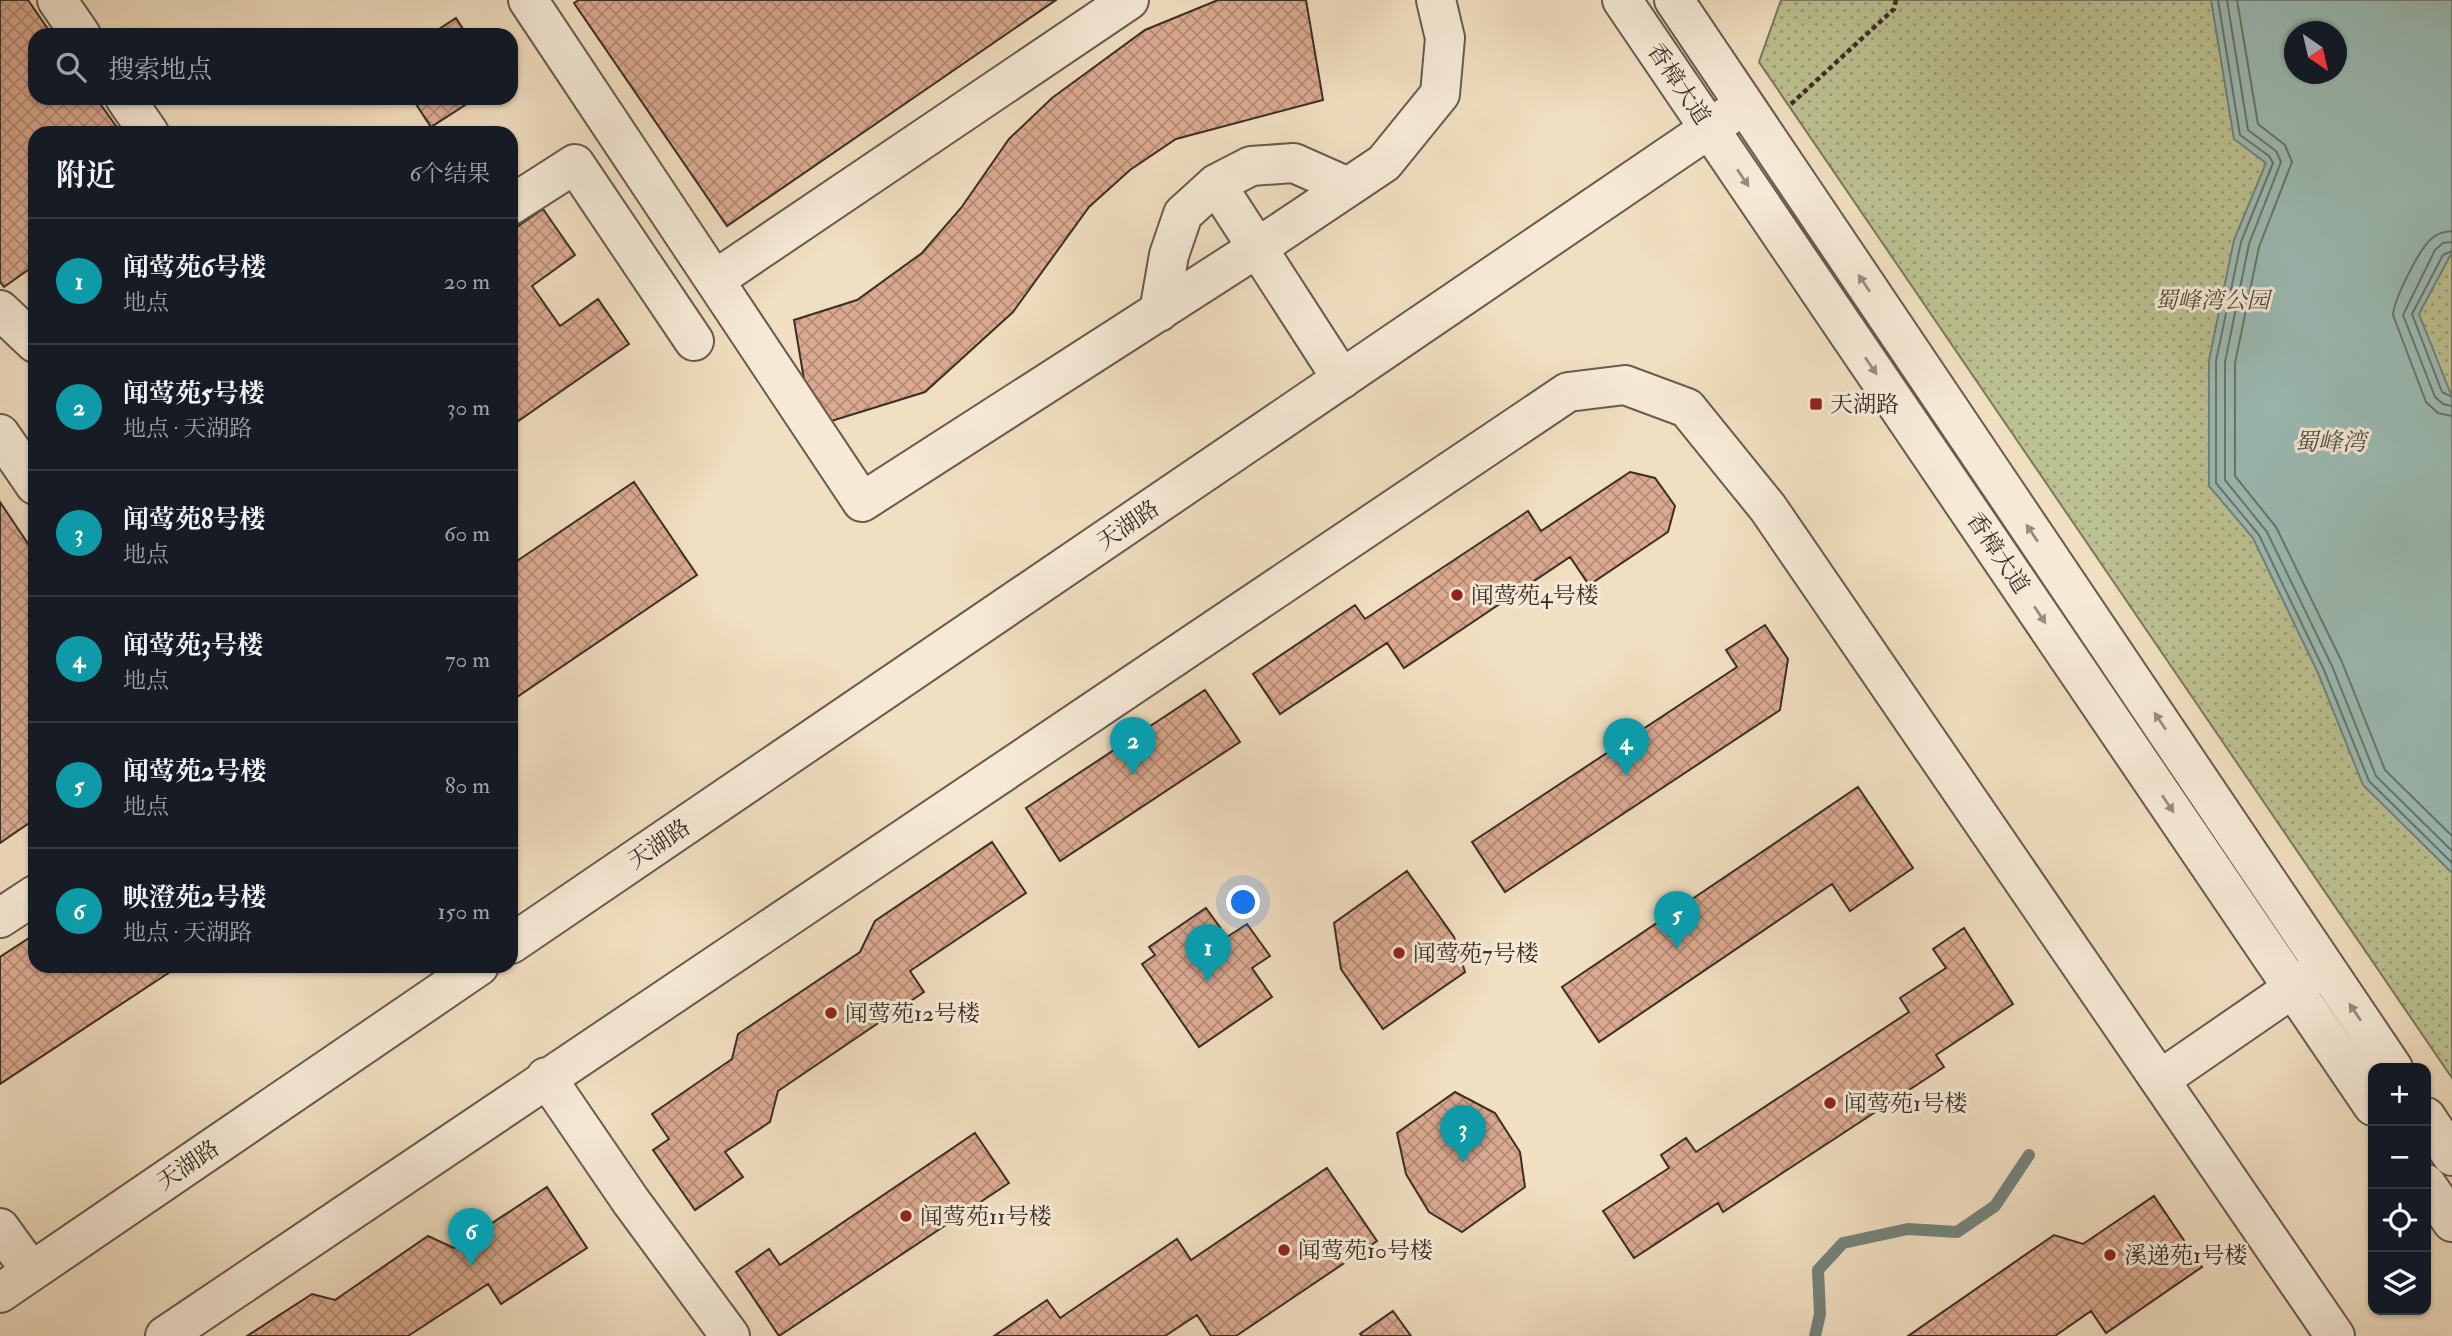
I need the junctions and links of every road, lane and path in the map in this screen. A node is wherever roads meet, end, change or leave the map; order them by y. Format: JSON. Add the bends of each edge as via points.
{"nodes":[{"id":1,"x":57,"y":0,"type":"edge"},
{"id":2,"x":528,"y":0,"type":"edge"},
{"id":3,"x":1129,"y":0,"type":"edge"},
{"id":4,"x":1436,"y":0,"type":"edge"},
{"id":5,"x":1622,"y":0,"type":"edge"},
{"id":6,"x":1674,"y":0,"type":"edge"},
{"id":7,"x":1896,"y":0,"type":"edge"},
{"id":8,"x":76,"y":28,"type":"edge"},
{"id":9,"x":130,"y":105,"type":"edge"},
{"id":10,"x":1753,"y":118,"type":"junction"},
{"id":11,"x":144,"y":126,"type":"edge"},
{"id":12,"x":1709,"y":129,"type":"junction"},
{"id":13,"x":1216,"y":184,"type":"junction"},
{"id":14,"x":1348,"y":187,"type":"junction"},
{"id":15,"x":518,"y":201,"type":"edge"},
{"id":16,"x":1257,"y":248,"type":"junction"},
{"id":17,"x":716,"y":279,"type":"junction"},
{"id":18,"x":0,"y":310,"type":"edge"},
{"id":19,"x":1159,"y":312,"type":"junction"},
{"id":20,"x":28,"y":336,"type":"edge"},
{"id":21,"x":694,"y":341,"type":"dead end"},
{"id":22,"x":1342,"y":379,"type":"junction"},
{"id":23,"x":0,"y":434,"type":"edge"},
{"id":24,"x":28,"y":475,"type":"edge"},
{"id":25,"x":28,"y":900,"type":"edge"},
{"id":26,"x":0,"y":918,"type":"edge"},
{"id":27,"x":518,"y":939,"type":"edge"},
{"id":28,"x":2324,"y":966,"type":"junction"},
{"id":29,"x":469,"y":973,"type":"edge"},
{"id":30,"x":2294,"y":990,"type":"junction"},
{"id":31,"x":2390,"y":1063,"type":"edge"},
{"id":32,"x":546,"y":1077,"type":"junction"},
{"id":33,"x":2161,"y":1079,"type":"junction"},
{"id":34,"x":2368,"y":1099,"type":"edge"},
{"id":35,"x":2431,"y":1124,"type":"edge"},
{"id":36,"x":2452,"y":1156,"type":"edge"},
{"id":37,"x":2429,"y":1189,"type":"edge"},
{"id":38,"x":2452,"y":1222,"type":"edge"},
{"id":39,"x":0,"y":1228,"type":"edge"},
{"id":40,"x":31,"y":1271,"type":"junction"},
{"id":41,"x":0,"y":1293,"type":"edge"},
{"id":42,"x":165,"y":1336,"type":"edge"},
{"id":43,"x":730,"y":1336,"type":"edge"},
{"id":44,"x":2335,"y":1336,"type":"edge"}],
"edges":[{"from":1,"to":8,"type":"street"},
{"from":2,"to":17,"type":"street"},
{"from":3,"to":17,"type":"street"},
{"from":4,"to":14,"type":"street","via":[[1445,38],[1440,93],[1384,163]]},
{"from":5,"to":12,"type":"street","name":"香樟大道"},
{"from":6,"to":10,"type":"street","name":"香樟大道"},
{"from":7,"to":10,"type":"path","via":[[1894,9]]},
{"from":9,"to":11,"type":"street"},
{"from":10,"to":12,"type":"street","name":"天湖路"},
{"from":28,"to":10,"type":"street","name":"香樟大道","one_way":true},
{"from":12,"to":22,"type":"street","name":"天湖路"},
{"from":12,"to":30,"type":"street","name":"香樟大道","one_way":true},
{"from":13,"to":14,"type":"street","via":[[1251,166],[1294,163]]},
{"from":13,"to":16,"type":"street"},
{"from":13,"to":19,"type":"street","via":[[1184,214],[1169,255]]},
{"from":14,"to":16,"type":"street"},
{"from":15,"to":21,"type":"street","via":[[575,164]]},
{"from":16,"to":19,"type":"street"},
{"from":16,"to":22,"type":"street"},
{"from":17,"to":19,"type":"street","via":[[862,502]]},
{"from":18,"to":20,"type":"street"},
{"from":22,"to":27,"type":"street","name":"天湖路"},
{"from":23,"to":24,"type":"street"},
{"from":25,"to":26,"type":"street"},
{"from":28,"to":30,"type":"street"},
{"from":31,"to":28,"type":"street","name":"香樟大道","one_way":true},
{"from":29,"to":40,"type":"street","name":"天湖路"},
{"from":30,"to":33,"type":"street"},
{"from":30,"to":34,"type":"street","name":"香樟大道"},
{"from":32,"to":33,"type":"street","via":[[1568,392],[1625,385],[1687,408],[1768,509]]},
{"from":32,"to":42,"type":"street"},
{"from":32,"to":43,"type":"street"},
{"from":33,"to":44,"type":"street"},
{"from":35,"to":36,"type":"street"},
{"from":37,"to":38,"type":"street"},
{"from":39,"to":40,"type":"street"},
{"from":40,"to":41,"type":"street","name":"天湖路"}]}
